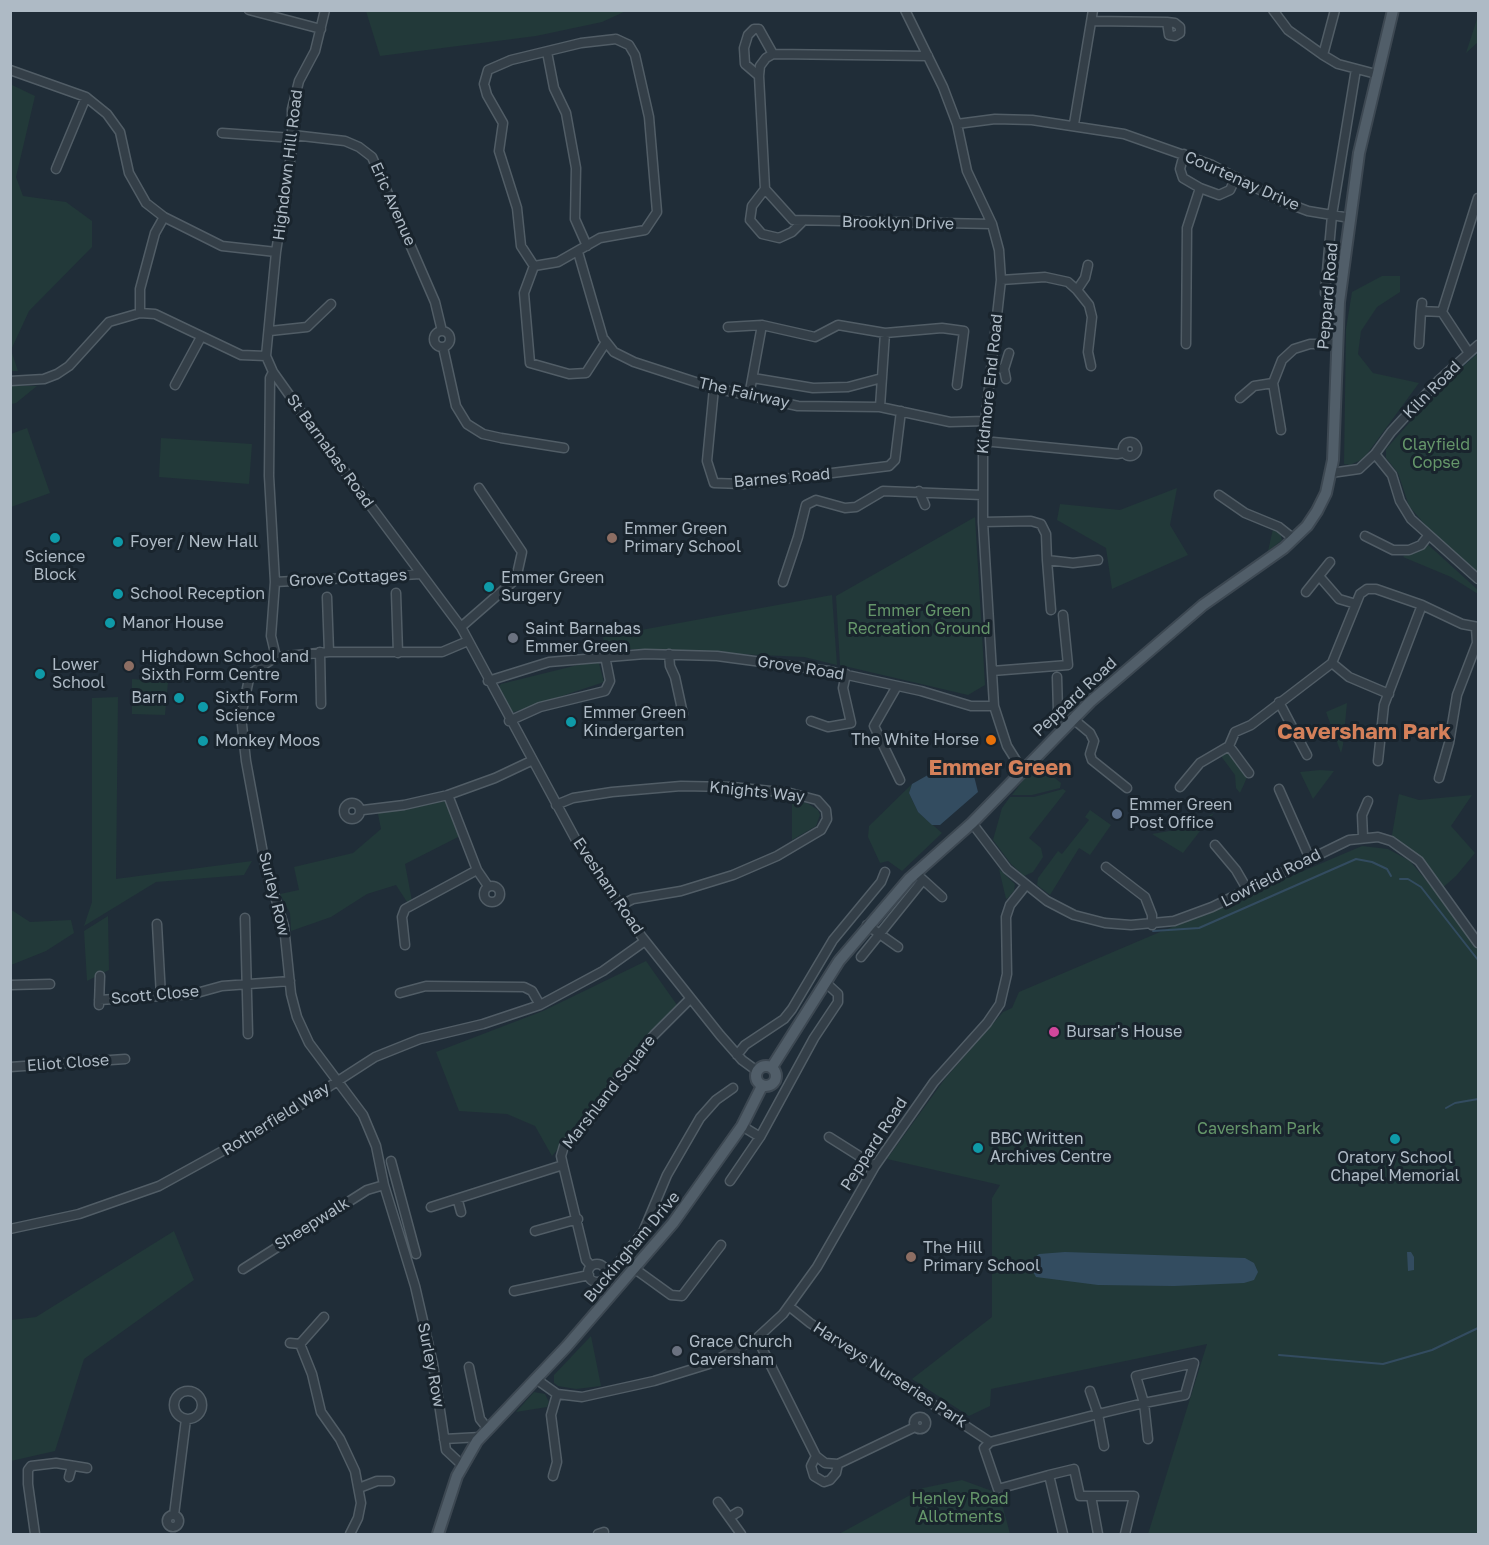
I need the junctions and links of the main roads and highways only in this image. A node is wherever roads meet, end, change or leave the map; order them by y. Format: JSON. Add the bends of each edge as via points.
{"nodes":[{"id":1,"x":1393,"y":10,"type":"edge"},
{"id":2,"x":772,"y":1067,"type":"junction"},
{"id":3,"x":762,"y":1086,"type":"junction"},
{"id":4,"x":438,"y":1534,"type":"edge"}],
"edges":[{"from":1,"to":2,"type":"main road","name":"Peppard Road","via":[[1359,153],[1339,302],[1331,473],[1317,511],[1294,539],[1161,639],[1070,720],[867,925],[825,982]]},
{"from":2,"to":3,"type":"main road","via":[[776,1080]]},
{"from":2,"to":3,"type":"main road","via":[[762,1066],[757,1071]]},
{"from":3,"to":4,"type":"main road","name":"Buckingham Drive","via":[[742,1126],[697,1192],[635,1269],[485,1433],[462,1465]]}]}
